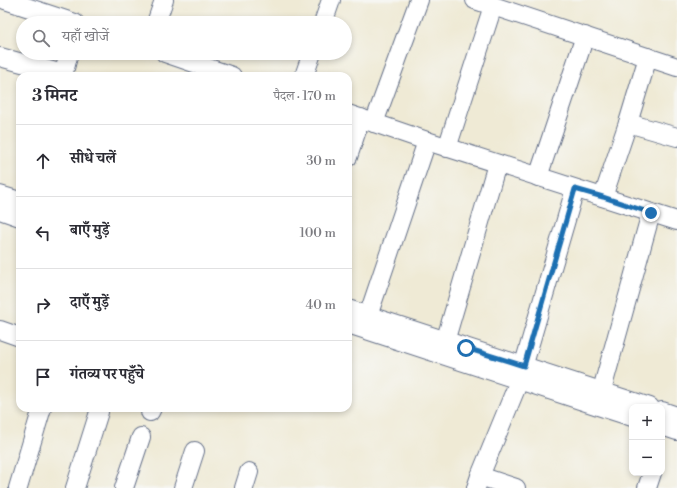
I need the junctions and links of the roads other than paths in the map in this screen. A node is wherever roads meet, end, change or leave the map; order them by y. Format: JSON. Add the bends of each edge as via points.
{"nodes":[{"id":1,"x":5,"y":0,"type":"edge"},
{"id":2,"x":164,"y":0,"type":"edge"},
{"id":3,"x":331,"y":0,"type":"edge"},
{"id":4,"x":419,"y":0,"type":"edge"},
{"id":5,"x":475,"y":0,"type":"edge"},
{"id":6,"x":43,"y":6,"type":"edge"},
{"id":7,"x":493,"y":6,"type":"junction"},
{"id":8,"x":62,"y":16,"type":"edge"},
{"id":9,"x":158,"y":16,"type":"edge"},
{"id":10,"x":325,"y":16,"type":"edge"},
{"id":11,"x":585,"y":36,"type":"junction"},
{"id":12,"x":0,"y":57,"type":"edge"},
{"id":13,"x":648,"y":57,"type":"junction"},
{"id":14,"x":67,"y":60,"type":"edge"},
{"id":15,"x":185,"y":60,"type":"edge"},
{"id":16,"x":310,"y":60,"type":"edge"},
{"id":17,"x":677,"y":66,"type":"edge"},
{"id":18,"x":52,"y":72,"type":"edge"},
{"id":19,"x":64,"y":72,"type":"edge"},
{"id":20,"x":220,"y":72,"type":"edge"},
{"id":21,"x":305,"y":72,"type":"edge"},
{"id":22,"x":361,"y":118,"type":"edge"},
{"id":23,"x":628,"y":123,"type":"junction"},
{"id":24,"x":677,"y":137,"type":"edge"},
{"id":25,"x":427,"y":141,"type":"junction"},
{"id":26,"x":352,"y":145,"type":"edge"},
{"id":27,"x":447,"y":148,"type":"junction"},
{"id":28,"x":497,"y":164,"type":"junction"},
{"id":29,"x":538,"y":177,"type":"junction"},
{"id":30,"x":575,"y":189,"type":"junction"},
{"id":31,"x":0,"y":195,"type":"edge"},
{"id":32,"x":603,"y":197,"type":"junction"},
{"id":33,"x":16,"y":207,"type":"edge"},
{"id":34,"x":651,"y":213,"type":"junction"},
{"id":35,"x":677,"y":221,"type":"edge"},
{"id":36,"x":352,"y":314,"type":"edge"},
{"id":37,"x":360,"y":323,"type":"edge"},
{"id":38,"x":0,"y":330,"type":"edge"},
{"id":39,"x":16,"y":336,"type":"edge"},
{"id":40,"x":443,"y":348,"type":"junction"},
{"id":41,"x":522,"y":373,"type":"junction"},
{"id":42,"x":600,"y":399,"type":"junction"},
{"id":43,"x":631,"y":404,"type":"edge"},
{"id":44,"x":41,"y":412,"type":"edge"},
{"id":45,"x":99,"y":412,"type":"dead end"},
{"id":46,"x":629,"y":415,"type":"edge"},
{"id":47,"x":141,"y":437,"type":"dead end"},
{"id":48,"x":195,"y":451,"type":"dead end"},
{"id":49,"x":651,"y":476,"type":"edge"},
{"id":50,"x":478,"y":482,"type":"edge"},
{"id":51,"x":18,"y":488,"type":"edge"},
{"id":52,"x":75,"y":488,"type":"edge"},
{"id":53,"x":124,"y":488,"type":"edge"},
{"id":54,"x":183,"y":488,"type":"edge"},
{"id":55,"x":516,"y":488,"type":"edge"},
{"id":56,"x":647,"y":488,"type":"edge"}],
"edges":[{"from":1,"to":6,"type":"street"},
{"from":2,"to":9,"type":"street"},
{"from":3,"to":10,"type":"street"},
{"from":4,"to":22,"type":"street"},
{"from":5,"to":7,"type":"street"},
{"from":6,"to":8,"type":"street"},
{"from":7,"to":11,"type":"street"},
{"from":7,"to":27,"type":"street"},
{"from":11,"to":13,"type":"street"},
{"from":11,"to":29,"type":"street"},
{"from":12,"to":18,"type":"street"},
{"from":13,"to":17,"type":"street"},
{"from":13,"to":23,"type":"street"},
{"from":14,"to":19,"type":"street"},
{"from":15,"to":20,"type":"street"},
{"from":16,"to":21,"type":"street"},
{"from":22,"to":25,"type":"street"},
{"from":22,"to":26,"type":"street"},
{"from":23,"to":24,"type":"street"},
{"from":23,"to":32,"type":"street"},
{"from":25,"to":27,"type":"street"},
{"from":25,"to":37,"type":"street"},
{"from":27,"to":28,"type":"street"},
{"from":28,"to":29,"type":"street"},
{"from":28,"to":40,"type":"street"},
{"from":29,"to":30,"type":"street"},
{"from":30,"to":32,"type":"street"},
{"from":30,"to":41,"type":"street"},
{"from":31,"to":33,"type":"street"},
{"from":32,"to":34,"type":"street"},
{"from":34,"to":35,"type":"street"},
{"from":34,"to":42,"type":"street"},
{"from":36,"to":37,"type":"street"},
{"from":37,"to":40,"type":"street"},
{"from":38,"to":39,"type":"street"},
{"from":40,"to":41,"type":"street"},
{"from":41,"to":42,"type":"street"},
{"from":41,"to":50,"type":"street"},
{"from":42,"to":43,"type":"street"},
{"from":42,"to":46,"type":"street"},
{"from":44,"to":51,"type":"street"},
{"from":45,"to":52,"type":"street"},
{"from":47,"to":53,"type":"street"},
{"from":48,"to":54,"type":"street"},
{"from":49,"to":56,"type":"street"},
{"from":50,"to":55,"type":"street"}]}
